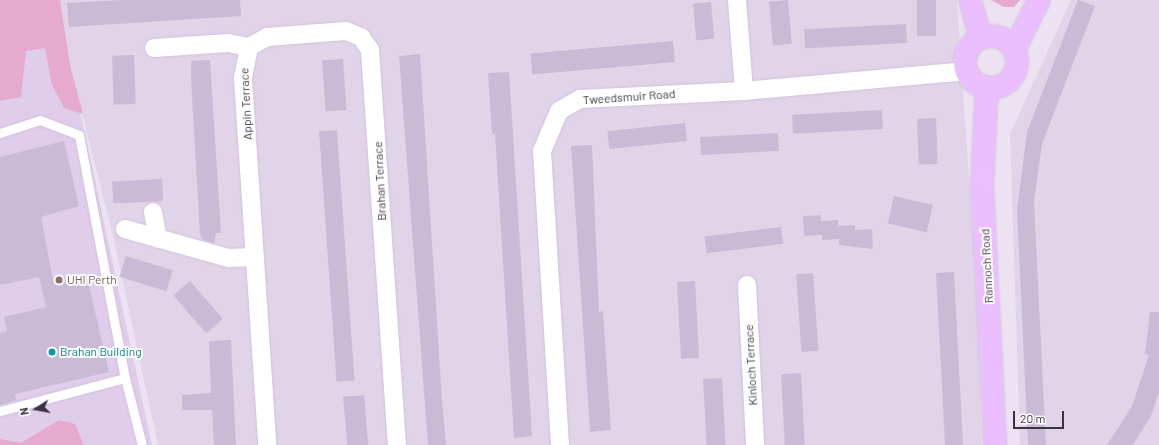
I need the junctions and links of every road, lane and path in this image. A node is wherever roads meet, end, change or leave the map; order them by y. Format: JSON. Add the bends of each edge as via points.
{"nodes":[{"id":1,"x":737,"y":0,"type":"edge"},
{"id":2,"x":970,"y":0,"type":"edge"},
{"id":3,"x":1039,"y":0,"type":"edge"},
{"id":4,"x":981,"y":38,"type":"junction"},
{"id":5,"x":249,"y":47,"type":"junction"},
{"id":6,"x":154,"y":48,"type":"dead end"},
{"id":7,"x":1014,"y":50,"type":"junction"},
{"id":8,"x":967,"y":71,"type":"junction"},
{"id":9,"x":991,"y":88,"type":"junction"},
{"id":10,"x":744,"y":91,"type":"junction"},
{"id":11,"x":0,"y":133,"type":"edge"},
{"id":12,"x":153,"y":212,"type":"dead end"},
{"id":13,"x":125,"y":229,"type":"dead end"},
{"id":14,"x":158,"y":239,"type":"junction"},
{"id":15,"x":255,"y":257,"type":"junction"},
{"id":16,"x":747,"y":285,"type":"dead end"},
{"id":17,"x":126,"y":378,"type":"junction"},
{"id":18,"x":0,"y":411,"type":"edge"},
{"id":19,"x":142,"y":445,"type":"edge"},
{"id":20,"x":267,"y":445,"type":"edge"},
{"id":21,"x":397,"y":445,"type":"edge"},
{"id":22,"x":560,"y":445,"type":"edge"},
{"id":23,"x":756,"y":445,"type":"edge"},
{"id":24,"x":995,"y":445,"type":"edge"}],
"edges":[{"from":1,"to":10,"type":"street"},
{"from":2,"to":4,"type":"street"},
{"from":3,"to":7,"type":"street"},
{"from":4,"to":7,"type":"street","via":[[996,37]]},
{"from":4,"to":8,"type":"street","via":[[967,52]]},
{"from":5,"to":6,"type":"street","via":[[228,43]]},
{"from":5,"to":15,"type":"street","name":"Appin Terrace","via":[[243,79]]},
{"from":5,"to":21,"type":"street","name":"Brahan Terrace","via":[[267,37],[346,31],[361,37],[370,50]]},
{"from":7,"to":9,"type":"street","via":[[1016,71],[1001,86]]},
{"from":8,"to":9,"type":"street","via":[[976,83]]},
{"from":8,"to":10,"type":"street","name":"Tweedsmuir Road"},
{"from":9,"to":24,"type":"street","name":"Rannoch Road","via":[[986,101],[982,186]]},
{"from":10,"to":22,"type":"street","name":"Tweedsmuir Road","via":[[580,100],[558,111],[546,134],[542,151]]},
{"from":11,"to":17,"type":"lane","via":[[40,120],[79,135]]},
{"from":12,"to":14,"type":"street"},
{"from":13,"to":14,"type":"street"},
{"from":14,"to":15,"type":"street","via":[[228,258]]},
{"from":15,"to":20,"type":"street","name":"Appin Terrace"},
{"from":16,"to":23,"type":"street","name":"Kinloch Terrace"},
{"from":17,"to":18,"type":"lane"},
{"from":17,"to":19,"type":"lane"}]}
